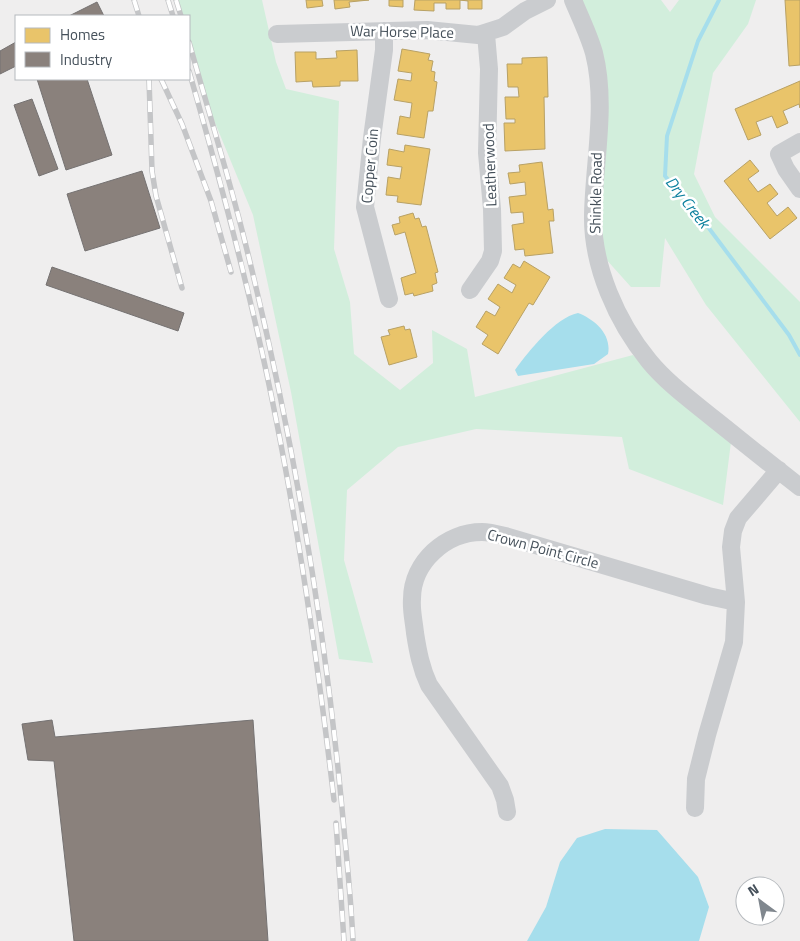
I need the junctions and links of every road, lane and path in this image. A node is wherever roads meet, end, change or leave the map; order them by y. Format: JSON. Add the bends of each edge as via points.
{"nodes":[{"id":1,"x":547,"y":0,"type":"edge"},
{"id":2,"x":573,"y":0,"type":"edge"},
{"id":3,"x":384,"y":31,"type":"junction"},
{"id":4,"x":277,"y":34,"type":"dead end"},
{"id":5,"x":486,"y":34,"type":"junction"},
{"id":6,"x":800,"y":142,"type":"edge"},
{"id":7,"x":800,"y":189,"type":"edge"},
{"id":8,"x":470,"y":290,"type":"dead end"},
{"id":9,"x":389,"y":300,"type":"dead end"},
{"id":10,"x":779,"y":470,"type":"junction"},
{"id":11,"x":800,"y":487,"type":"edge"},
{"id":12,"x":736,"y":602,"type":"junction"},
{"id":13,"x":695,"y":808,"type":"dead end"},
{"id":14,"x":507,"y":812,"type":"dead end"}],
"edges":[{"from":1,"to":5,"type":"street","name":"War Horse Place"},
{"from":2,"to":10,"type":"street","name":"Shinkle Road","via":[[596,66],[599,101],[593,217],[596,248],[606,285],[623,322],[649,362],[694,403]]},
{"from":3,"to":4,"type":"street","name":"War Horse Place"},
{"from":3,"to":5,"type":"street","name":"War Horse Place"},
{"from":3,"to":9,"type":"street","name":"Copper Coin","via":[[365,207]]},
{"from":5,"to":8,"type":"street","name":"Leatherwood","via":[[489,68],[487,152],[493,251]]},
{"from":6,"to":7,"type":"street","via":[[779,154]]},
{"from":10,"to":11,"type":"street","name":"Shinkle Road"},
{"from":10,"to":12,"type":"street","via":[[738,518],[733,531],[731,547]]},
{"from":12,"to":13,"type":"street","via":[[734,642],[696,779]]},
{"from":12,"to":14,"type":"street","name":"Crown Point Circle","via":[[484,532],[456,536],[429,555],[414,583],[412,598],[418,658],[429,685],[500,786]]}]}
